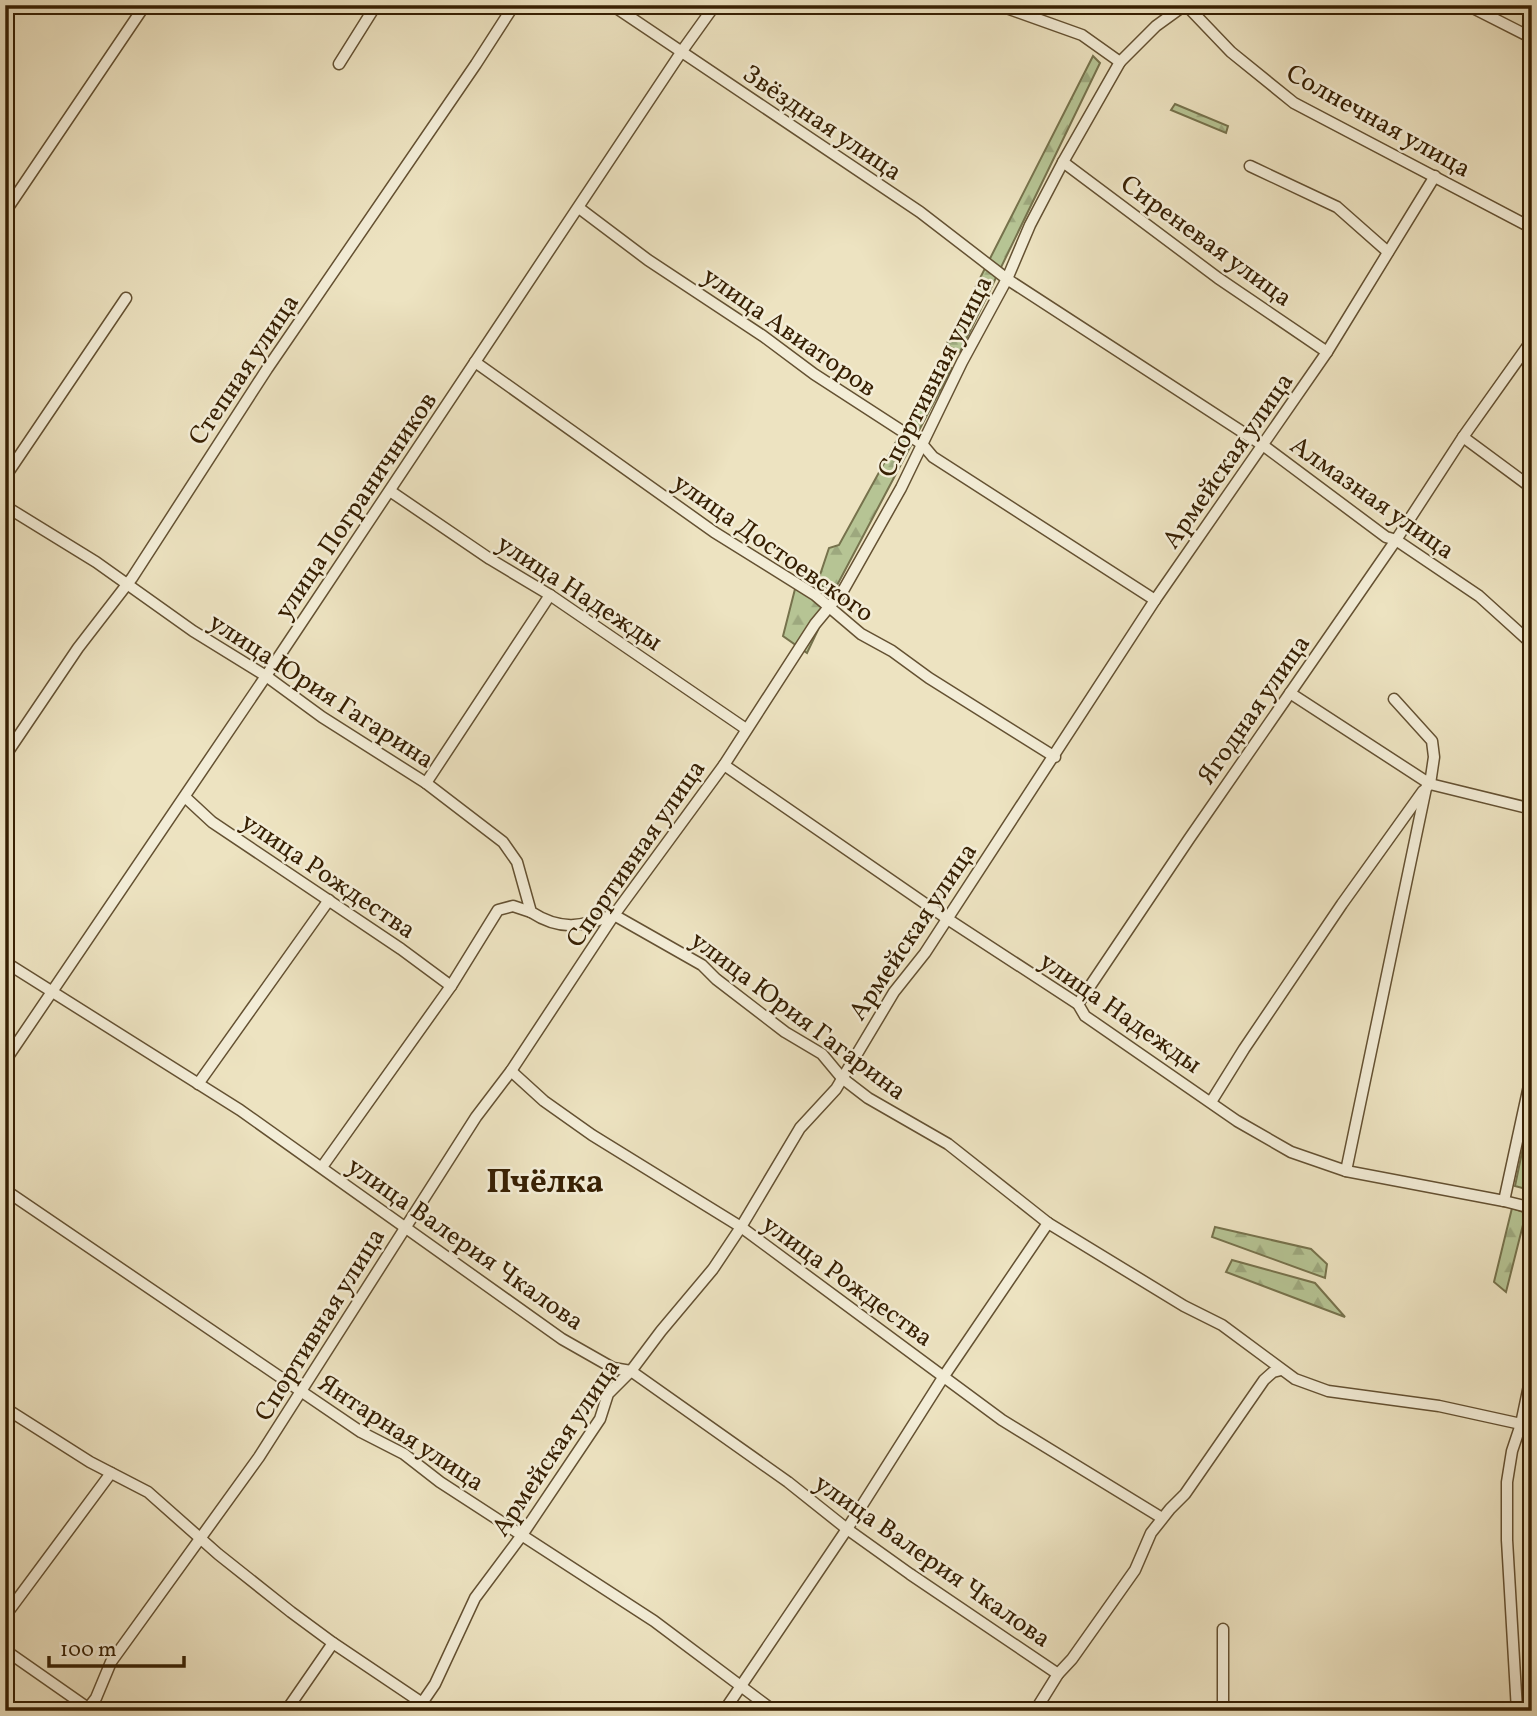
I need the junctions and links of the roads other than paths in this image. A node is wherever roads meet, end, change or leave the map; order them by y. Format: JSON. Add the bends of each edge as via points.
{"nodes":[{"id":1,"x":145,"y":5,"type":"edge"},
{"id":2,"x":376,"y":5,"type":"edge"},
{"id":3,"x":514,"y":5,"type":"edge"},
{"id":4,"x":612,"y":5,"type":"edge"},
{"id":5,"x":715,"y":5,"type":"edge"},
{"id":6,"x":998,"y":5,"type":"edge"},
{"id":7,"x":1186,"y":5,"type":"edge"},
{"id":8,"x":1467,"y":5,"type":"edge"},
{"id":9,"x":1532,"y":37,"type":"edge"},
{"id":10,"x":682,"y":51,"type":"junction"},
{"id":11,"x":1120,"y":62,"type":"junction"},
{"id":12,"x":339,"y":64,"type":"dead end"},
{"id":13,"x":1063,"y":162,"type":"junction"},
{"id":14,"x":1250,"y":166,"type":"dead end"},
{"id":15,"x":1435,"y":176,"type":"junction"},
{"id":16,"x":579,"y":208,"type":"junction"},
{"id":17,"x":5,"y":212,"type":"edge"},
{"id":18,"x":1532,"y":228,"type":"edge"},
{"id":19,"x":1388,"y":252,"type":"junction"},
{"id":20,"x":1007,"y":279,"type":"junction"},
{"id":21,"x":127,"y":298,"type":"dead end"},
{"id":22,"x":1532,"y":340,"type":"edge"},
{"id":23,"x":1327,"y":352,"type":"junction"},
{"id":24,"x":475,"y":362,"type":"junction"},
{"id":25,"x":1462,"y":437,"type":"junction"},
{"id":26,"x":922,"y":444,"type":"junction"},
{"id":27,"x":1264,"y":446,"type":"junction"},
{"id":28,"x":5,"y":477,"type":"edge"},
{"id":29,"x":1532,"y":488,"type":"edge"},
{"id":30,"x":390,"y":491,"type":"junction"},
{"id":31,"x":5,"y":506,"type":"edge"},
{"id":32,"x":1396,"y":540,"type":"junction"},
{"id":33,"x":127,"y":583,"type":"junction"},
{"id":34,"x":550,"y":595,"type":"junction"},
{"id":35,"x":1155,"y":600,"type":"junction"},
{"id":36,"x":831,"y":607,"type":"junction"},
{"id":37,"x":1532,"y":644,"type":"edge"},
{"id":38,"x":266,"y":676,"type":"junction"},
{"id":39,"x":1290,"y":693,"type":"junction"},
{"id":40,"x":1394,"y":699,"type":"dead end"},
{"id":41,"x":746,"y":729,"type":"junction"},
{"id":42,"x":5,"y":756,"type":"edge"},
{"id":43,"x":1055,"y":757,"type":"junction"},
{"id":44,"x":724,"y":765,"type":"junction"},
{"id":45,"x":426,"y":783,"type":"junction"},
{"id":46,"x":1428,"y":786,"type":"junction"},
{"id":47,"x":185,"y":797,"type":"junction"},
{"id":48,"x":1532,"y":809,"type":"edge"},
{"id":49,"x":329,"y":901,"type":"junction"},
{"id":50,"x":531,"y":912,"type":"junction"},
{"id":51,"x":614,"y":915,"type":"junction"},
{"id":52,"x":946,"y":918,"type":"junction"},
{"id":53,"x":5,"y":962,"type":"edge"},
{"id":54,"x":451,"y":986,"type":"junction"},
{"id":55,"x":51,"y":993,"type":"junction"},
{"id":56,"x":1078,"y":1004,"type":"junction"},
{"id":57,"x":5,"y":1061,"type":"edge"},
{"id":58,"x":511,"y":1071,"type":"junction"},
{"id":59,"x":1532,"y":1072,"type":"edge"},
{"id":60,"x":842,"y":1078,"type":"junction"},
{"id":61,"x":198,"y":1084,"type":"junction"},
{"id":62,"x":1211,"y":1102,"type":"junction"},
{"id":63,"x":322,"y":1167,"type":"junction"},
{"id":64,"x":1346,"y":1171,"type":"junction"},
{"id":65,"x":5,"y":1190,"type":"edge"},
{"id":66,"x":1504,"y":1201,"type":"junction"},
{"id":67,"x":1532,"y":1208,"type":"edge"},
{"id":68,"x":1048,"y":1223,"type":"junction"},
{"id":69,"x":405,"y":1227,"type":"junction"},
{"id":70,"x":741,"y":1227,"type":"junction"},
{"id":71,"x":1281,"y":1370,"type":"junction"},
{"id":72,"x":631,"y":1371,"type":"junction"},
{"id":73,"x":1532,"y":1373,"type":"edge"},
{"id":74,"x":944,"y":1376,"type":"junction"},
{"id":75,"x":301,"y":1392,"type":"junction"},
{"id":76,"x":5,"y":1408,"type":"edge"},
{"id":77,"x":1521,"y":1424,"type":"junction"},
{"id":78,"x":111,"y":1473,"type":"junction"},
{"id":79,"x":1162,"y":1518,"type":"junction"},
{"id":80,"x":847,"y":1529,"type":"junction"},
{"id":81,"x":522,"y":1535,"type":"junction"},
{"id":82,"x":200,"y":1538,"type":"junction"},
{"id":83,"x":5,"y":1616,"type":"edge"},
{"id":84,"x":1223,"y":1629,"type":"dead end"},
{"id":85,"x":333,"y":1643,"type":"junction"},
{"id":86,"x":5,"y":1650,"type":"edge"},
{"id":87,"x":1058,"y":1674,"type":"junction"},
{"id":88,"x":742,"y":1685,"type":"junction"},
{"id":89,"x":422,"y":1703,"type":"junction"},
{"id":90,"x":87,"y":1709,"type":"edge"},
{"id":91,"x":286,"y":1711,"type":"edge"},
{"id":92,"x":434,"y":1711,"type":"edge"},
{"id":93,"x":724,"y":1711,"type":"edge"},
{"id":94,"x":774,"y":1711,"type":"edge"},
{"id":95,"x":1035,"y":1711,"type":"edge"},
{"id":96,"x":1223,"y":1711,"type":"edge"},
{"id":97,"x":1517,"y":1711,"type":"edge"}],
"edges":[{"from":1,"to":17,"type":"street"},
{"from":2,"to":12,"type":"street"},
{"from":3,"to":33,"type":"street","name":"Степная улица"},
{"from":4,"to":10,"type":"street","name":"Звёздная улица"},
{"from":5,"to":10,"type":"street","name":"улица Пограничников"},
{"from":6,"to":11,"type":"street","via":[[1082,35]]},
{"from":7,"to":11,"type":"street","name":"Спортивная улица","via":[[1156,26]]},
{"from":7,"to":15,"type":"street","name":"Солнечная улица","via":[[1231,52],[1294,103]]},
{"from":8,"to":9,"type":"street"},
{"from":10,"to":16,"type":"street","name":"улица Пограничников"},
{"from":10,"to":20,"type":"street","name":"Звёздная улица","via":[[920,212]]},
{"from":11,"to":13,"type":"street","name":"Спортивная улица"},
{"from":13,"to":20,"type":"street","name":"Спортивная улица"},
{"from":13,"to":23,"type":"street","name":"Сиреневая улица","via":[[1218,278]]},
{"from":14,"to":19,"type":"street","via":[[1337,206]]},
{"from":15,"to":18,"type":"street","name":"Солнечная улица"},
{"from":15,"to":19,"type":"street","name":"Армейская улица"},
{"from":16,"to":24,"type":"street","name":"улица Пограничников"},
{"from":16,"to":26,"type":"street","name":"улица Авиаторов","via":[[648,260]]},
{"from":19,"to":23,"type":"street","name":"Армейская улица"},
{"from":20,"to":26,"type":"street","name":"Спортивная улица"},
{"from":20,"to":27,"type":"street","name":"Алмазная улица"},
{"from":21,"to":28,"type":"street"},
{"from":22,"to":25,"type":"street","name":"Ягодная улица"},
{"from":23,"to":27,"type":"street","name":"Армейская улица"},
{"from":24,"to":30,"type":"street","name":"улица Пограничников"},
{"from":24,"to":36,"type":"street","name":"улица Достоевского","via":[[714,531]]},
{"from":25,"to":29,"type":"street"},
{"from":25,"to":32,"type":"street","name":"Ягодная улица"},
{"from":26,"to":35,"type":"street","name":"улица Авиаторов","via":[[933,457]]},
{"from":26,"to":36,"type":"street","name":"Спортивная улица"},
{"from":27,"to":32,"type":"street","name":"Алмазная улица"},
{"from":27,"to":35,"type":"street","name":"Армейская улица"},
{"from":30,"to":34,"type":"street","name":"улица Надежды"},
{"from":30,"to":38,"type":"street","name":"улица Пограничников"},
{"from":31,"to":33,"type":"street","name":"улица Юрия Гагарина"},
{"from":32,"to":37,"type":"street","name":"Алмазная улица","via":[[1479,596]]},
{"from":32,"to":39,"type":"street","name":"Ягодная улица"},
{"from":33,"to":38,"type":"street","name":"улица Юрия Гагарина"},
{"from":33,"to":42,"type":"street","name":"Степная улица"},
{"from":34,"to":41,"type":"street","name":"улица Надежды"},
{"from":34,"to":45,"type":"street"},
{"from":35,"to":43,"type":"street","name":"Армейская улица"},
{"from":36,"to":41,"type":"street","name":"Спортивная улица"},
{"from":36,"to":43,"type":"street","name":"улица Достоевского","via":[[861,634]]},
{"from":38,"to":45,"type":"street","name":"улица Юрия Гагарина"},
{"from":38,"to":47,"type":"street","name":"улица Пограничников"},
{"from":39,"to":46,"type":"street"},
{"from":39,"to":56,"type":"street","name":"Ягодная улица"},
{"from":40,"to":46,"type":"street","via":[[1432,741]]},
{"from":41,"to":44,"type":"street","name":"Спортивная улица"},
{"from":43,"to":52,"type":"street","name":"Армейская улица"},
{"from":44,"to":51,"type":"street","name":"Спортивная улица"},
{"from":44,"to":52,"type":"street","name":"улица Надежды"},
{"from":45,"to":50,"type":"street","name":"улица Юрия Гагарина","via":[[503,842],[517,862]]},
{"from":46,"to":48,"type":"street"},
{"from":46,"to":62,"type":"street","via":[[1342,904]]},
{"from":46,"to":64,"type":"street"},
{"from":47,"to":49,"type":"street","name":"улица Рождества","via":[[212,822]]},
{"from":47,"to":55,"type":"street","name":"улица Пограничников"},
{"from":49,"to":54,"type":"street","name":"улица Рождества"},
{"from":49,"to":61,"type":"street"},
{"from":50,"to":51,"type":"street","via":[[545,921],[569,926]]},
{"from":50,"to":54,"type":"street","via":[[513,906],[498,911]]},
{"from":51,"to":58,"type":"street","name":"Спортивная улица"},
{"from":51,"to":60,"type":"street","name":"улица Юрия Гагарина","via":[[702,965],[785,1032],[822,1054]]},
{"from":52,"to":56,"type":"street","name":"улица Надежды"},
{"from":52,"to":60,"type":"street","name":"Армейская улица"},
{"from":53,"to":55,"type":"street","name":"улица Валерия Чкалова"},
{"from":54,"to":63,"type":"street"},
{"from":55,"to":57,"type":"street","name":"улица Пограничников"},
{"from":55,"to":61,"type":"street","name":"улица Валерия Чкалова"},
{"from":56,"to":62,"type":"street","name":"улица Надежды","via":[[1086,1016]]},
{"from":58,"to":69,"type":"street","name":"Спортивная улица"},
{"from":58,"to":70,"type":"street","name":"улица Рождества","via":[[592,1135]]},
{"from":59,"to":66,"type":"street"},
{"from":60,"to":68,"type":"street","name":"улица Юрия Гагарина","via":[[948,1144]]},
{"from":60,"to":70,"type":"street","name":"Армейская улица","via":[[800,1128]]},
{"from":61,"to":63,"type":"street","name":"улица Валерия Чкалова"},
{"from":62,"to":64,"type":"street","name":"улица Надежды","via":[[1291,1152]]},
{"from":63,"to":69,"type":"street","name":"улица Валерия Чкалова"},
{"from":64,"to":66,"type":"street","name":"улица Надежды"},
{"from":65,"to":75,"type":"street","name":"Янтарная улица"},
{"from":66,"to":67,"type":"street","name":"улица Надежды"},
{"from":68,"to":71,"type":"street","name":"улица Юрия Гагарина","via":[[1222,1325]]},
{"from":68,"to":74,"type":"street"},
{"from":69,"to":72,"type":"street","name":"улица Валерия Чкалова","via":[[562,1339],[613,1368]]},
{"from":69,"to":75,"type":"street","name":"Спортивная улица"},
{"from":70,"to":72,"type":"street","name":"Армейская улица"},
{"from":70,"to":74,"type":"street","name":"улица Рождества"},
{"from":71,"to":77,"type":"street","name":"улица Юрия Гагарина","via":[[1328,1391],[1439,1406]]},
{"from":71,"to":79,"type":"street","via":[[1264,1380],[1185,1494]]},
{"from":72,"to":80,"type":"street","name":"улица Валерия Чкалова"},
{"from":72,"to":81,"type":"street","name":"Армейская улица","via":[[608,1394],[600,1419]]},
{"from":73,"to":77,"type":"street"},
{"from":74,"to":79,"type":"street","name":"улица Рождества","via":[[1012,1426]]},
{"from":74,"to":80,"type":"street"},
{"from":75,"to":81,"type":"street","name":"Янтарная улица","via":[[404,1454]]},
{"from":75,"to":82,"type":"street","name":"Спортивная улица"},
{"from":76,"to":78,"type":"street"},
{"from":77,"to":97,"type":"street","via":[[1512,1451],[1506,1513]]},
{"from":78,"to":82,"type":"street","via":[[148,1492]]},
{"from":78,"to":83,"type":"street"},
{"from":79,"to":87,"type":"street","via":[[1135,1570]]},
{"from":80,"to":87,"type":"street","name":"улица Валерия Чкалова"},
{"from":80,"to":88,"type":"street"},
{"from":81,"to":88,"type":"street","name":"Янтарная улица"},
{"from":81,"to":89,"type":"street","name":"Армейская улица","via":[[475,1598]]},
{"from":82,"to":85,"type":"street"},
{"from":82,"to":90,"type":"street","name":"Спортивная улица","via":[[111,1662]]},
{"from":84,"to":96,"type":"street"},
{"from":85,"to":89,"type":"street"},
{"from":85,"to":91,"type":"street"},
{"from":86,"to":90,"type":"street"},
{"from":87,"to":95,"type":"street"},
{"from":88,"to":93,"type":"street"},
{"from":88,"to":94,"type":"street","name":"Янтарная улица"},
{"from":89,"to":92,"type":"street"}]}
